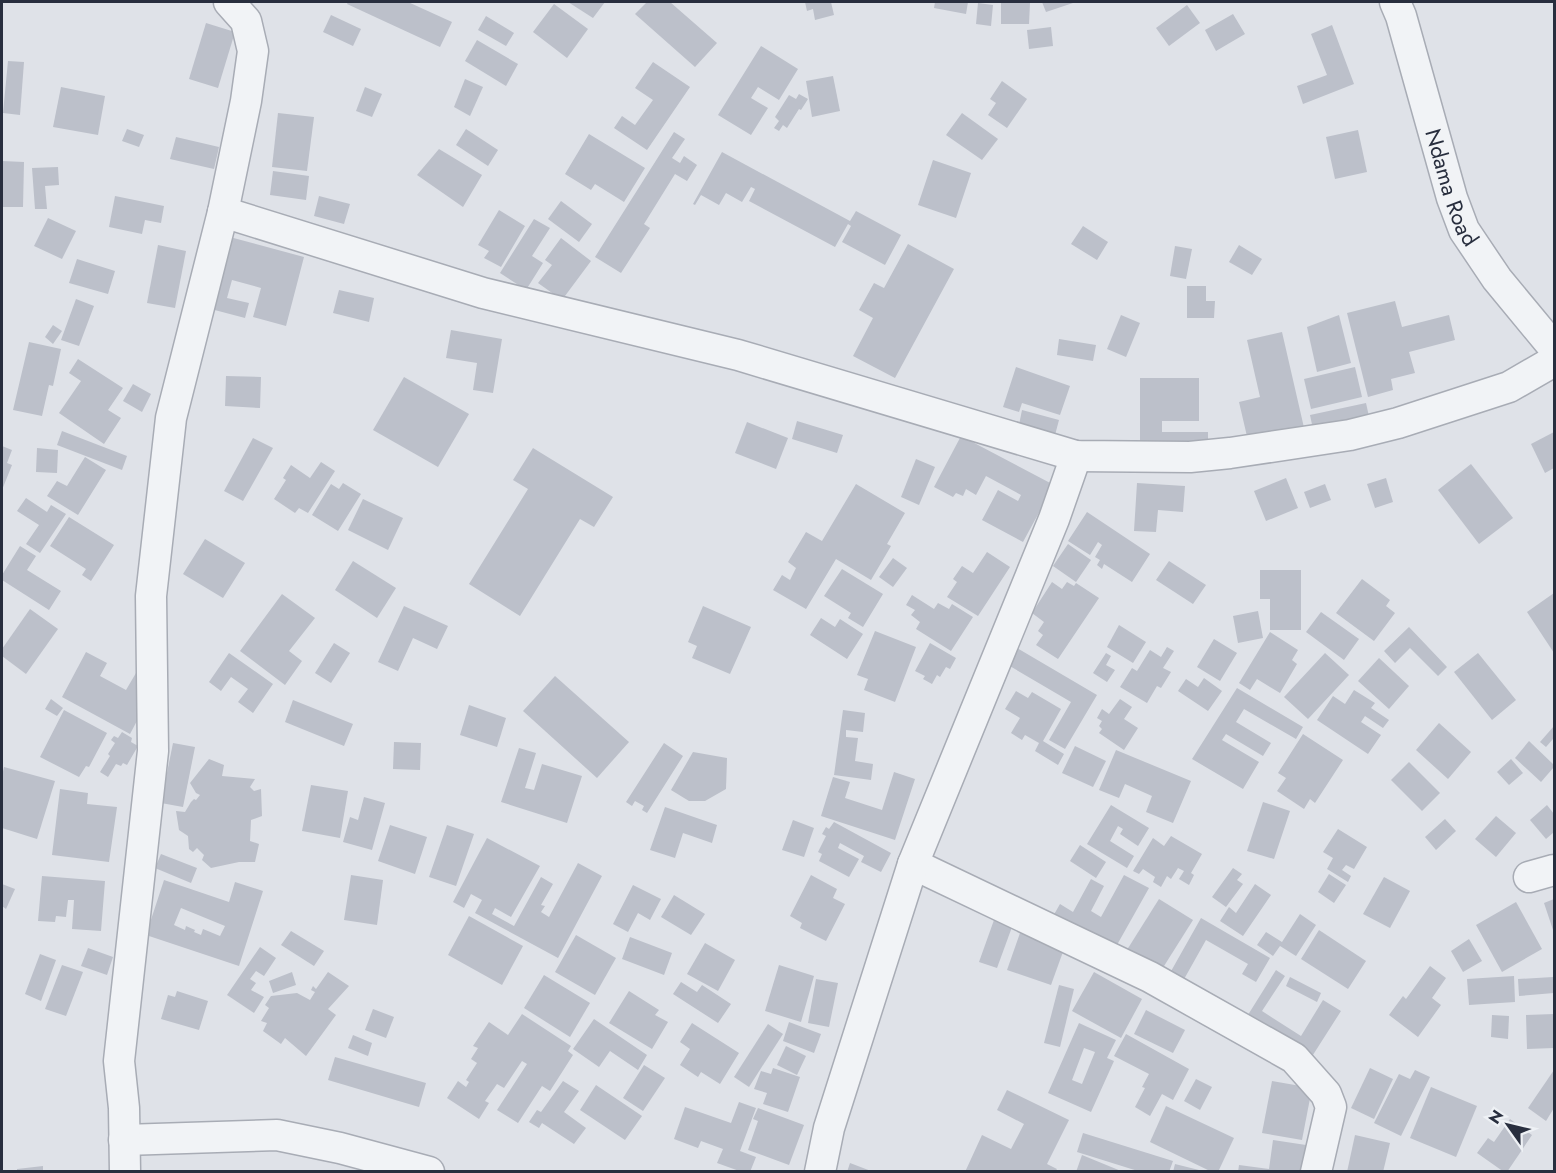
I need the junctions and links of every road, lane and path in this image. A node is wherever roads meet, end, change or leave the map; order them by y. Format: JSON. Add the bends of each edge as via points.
{"nodes":[{"id":1,"x":229,"y":2,"type":"edge"},
{"id":2,"x":1395,"y":2,"type":"edge"},
{"id":3,"x":223,"y":212,"type":"junction"},
{"id":4,"x":1554,"y":348,"type":"edge"},
{"id":5,"x":1554,"y":361,"type":"edge"},
{"id":6,"x":1076,"y":456,"type":"junction"},
{"id":7,"x":913,"y":864,"type":"junction"},
{"id":8,"x":124,"y":1140,"type":"junction"},
{"id":9,"x":819,"y":1171,"type":"edge"},
{"id":10,"x":125,"y":1172,"type":"edge"},
{"id":11,"x":429,"y":1172,"type":"edge"},
{"id":12,"x":1316,"y":1172,"type":"edge"}],
"edges":[{"from":1,"to":3,"type":"street","via":[[246,21],[253,51]]},
{"from":2,"to":4,"type":"street","name":"Ndama Road","via":[[1464,230],[1497,279]]},
{"from":3,"to":6,"type":"street","via":[[483,293],[738,355]]},
{"from":3,"to":8,"type":"street","via":[[171,418],[151,596],[153,751],[119,1061]]},
{"from":5,"to":6,"type":"street","via":[[1509,387],[1350,435],[1190,457]]},
{"from":6,"to":7,"type":"street"},
{"from":7,"to":9,"type":"street"},
{"from":7,"to":12,"type":"street","via":[[1150,977],[1294,1058],[1326,1094],[1331,1107]]},
{"from":8,"to":10,"type":"street"},
{"from":8,"to":11,"type":"street","via":[[277,1135]]}]}
